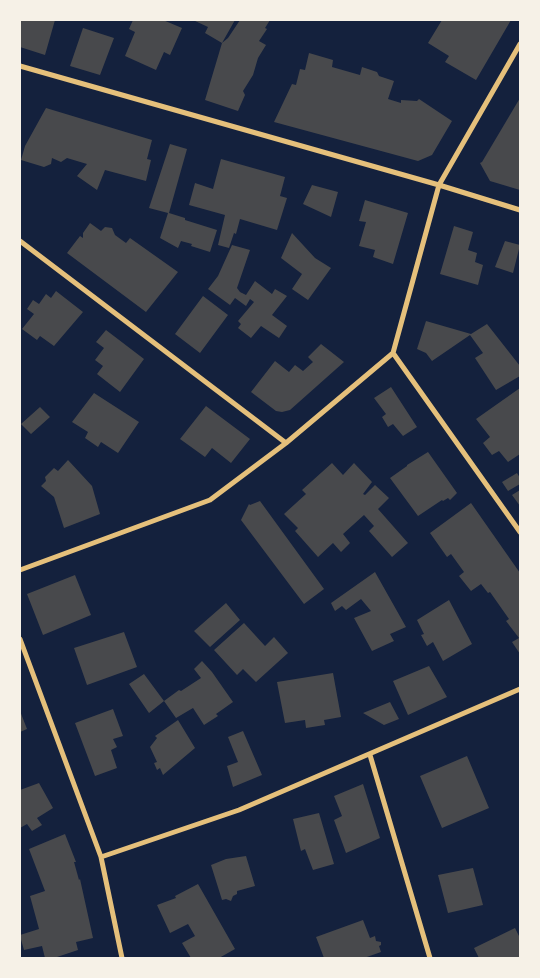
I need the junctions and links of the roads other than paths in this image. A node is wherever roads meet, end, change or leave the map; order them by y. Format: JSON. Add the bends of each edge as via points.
{"nodes":[{"id":1,"x":520,"y":44,"type":"edge"},
{"id":2,"x":20,"y":66,"type":"edge"},
{"id":3,"x":439,"y":185,"type":"junction"},
{"id":4,"x":520,"y":210,"type":"edge"},
{"id":5,"x":20,"y":241,"type":"edge"},
{"id":6,"x":393,"y":353,"type":"junction"},
{"id":7,"x":286,"y":443,"type":"junction"},
{"id":8,"x":520,"y":532,"type":"edge"},
{"id":9,"x":20,"y":570,"type":"edge"},
{"id":10,"x":20,"y":639,"type":"edge"},
{"id":11,"x":520,"y":689,"type":"edge"},
{"id":12,"x":370,"y":755,"type":"junction"},
{"id":13,"x":101,"y":857,"type":"junction"},
{"id":14,"x":122,"y":958,"type":"edge"},
{"id":15,"x":430,"y":958,"type":"edge"}],
"edges":[{"from":1,"to":3,"type":"street"},
{"from":2,"to":3,"type":"street"},
{"from":3,"to":4,"type":"street"},
{"from":3,"to":6,"type":"street"},
{"from":5,"to":7,"type":"street"},
{"from":6,"to":7,"type":"street"},
{"from":6,"to":8,"type":"street"},
{"from":7,"to":9,"type":"street","via":[[210,500]]},
{"from":10,"to":13,"type":"street"},
{"from":11,"to":12,"type":"street"},
{"from":12,"to":13,"type":"street","via":[[239,810]]},
{"from":12,"to":15,"type":"street"},
{"from":13,"to":14,"type":"street"}]}
